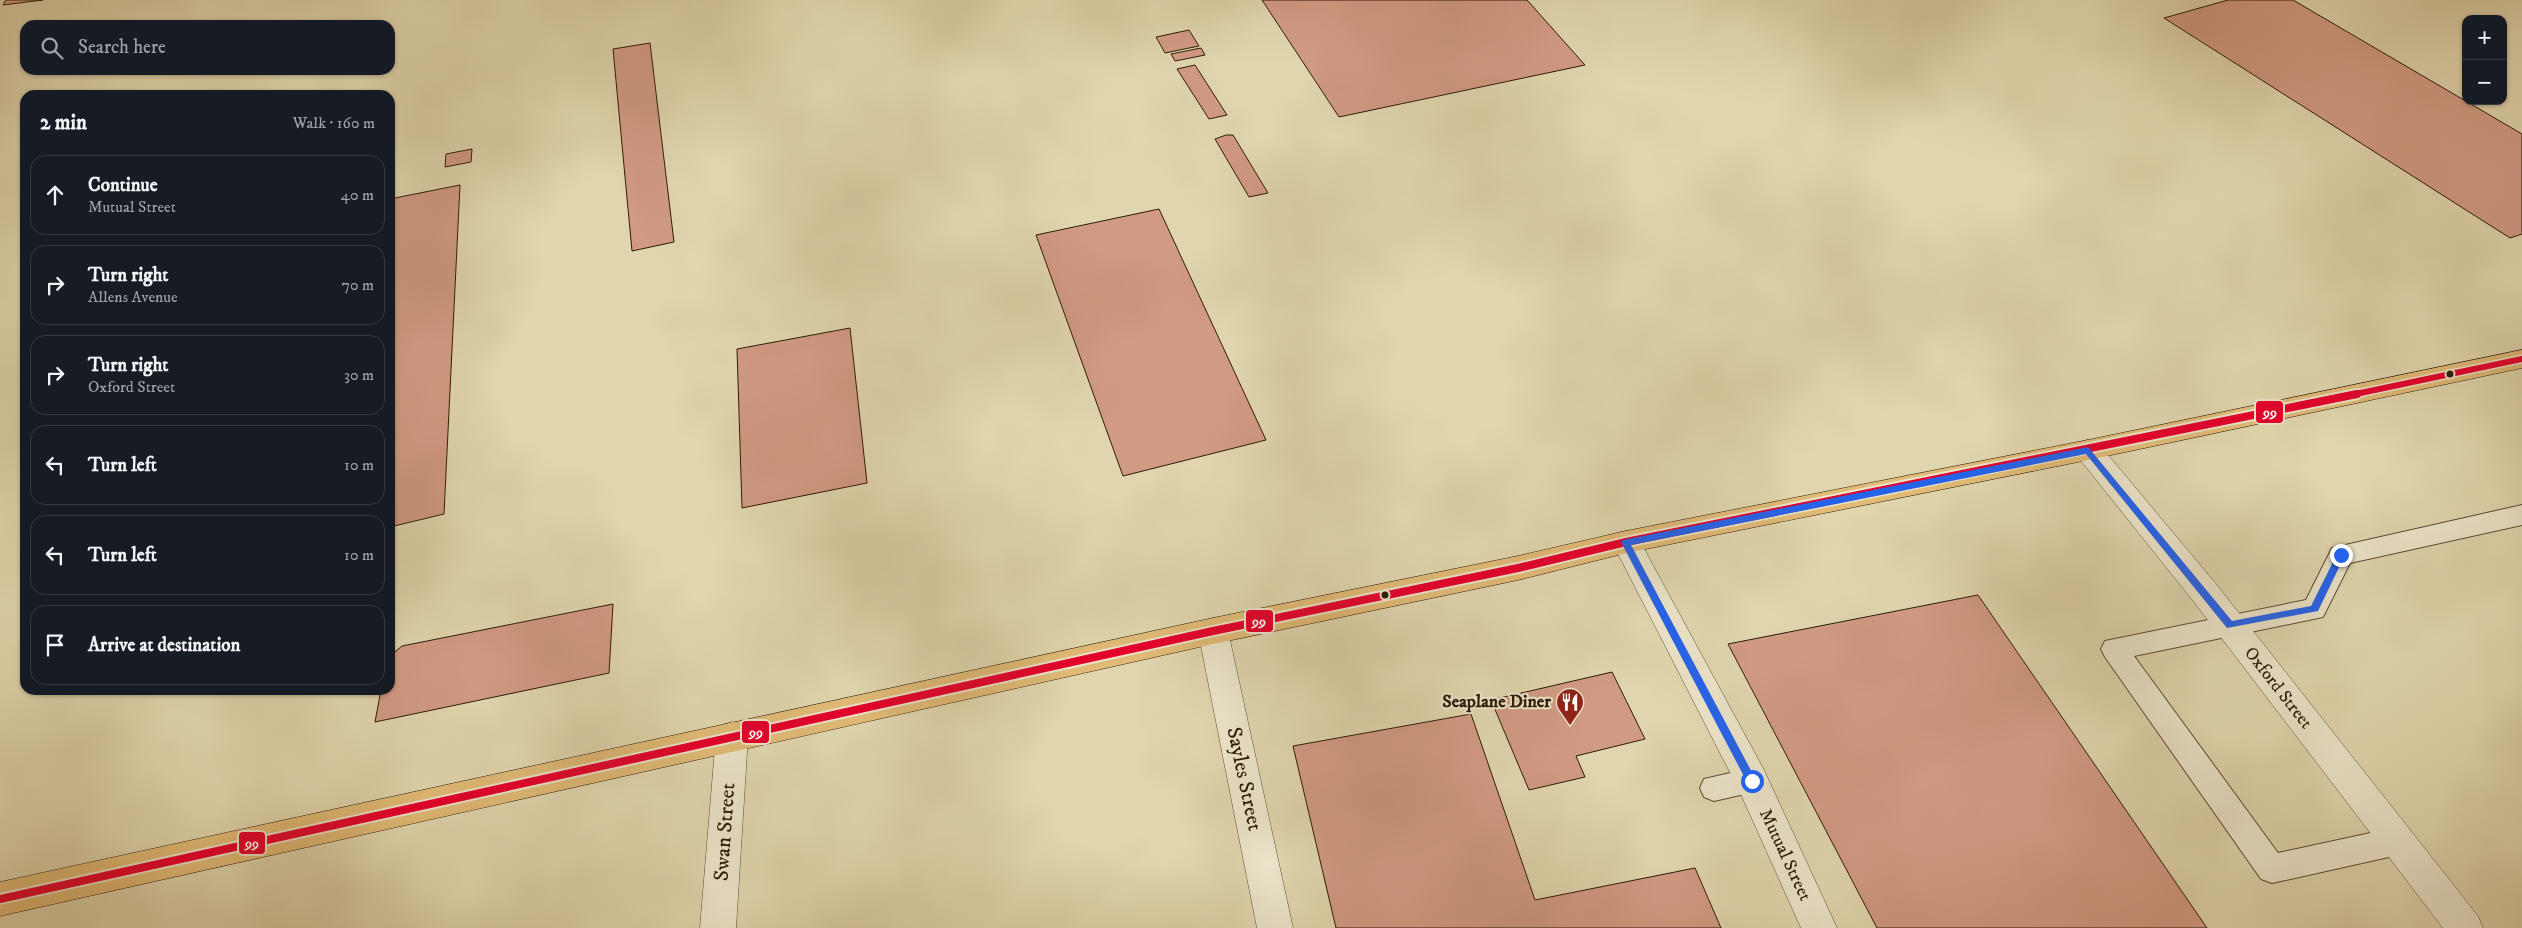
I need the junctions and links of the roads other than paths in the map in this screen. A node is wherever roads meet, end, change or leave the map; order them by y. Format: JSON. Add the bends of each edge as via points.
{"nodes":[{"id":1,"x":2522,"y":359,"type":"edge"},
{"id":2,"x":2088,"y":450,"type":"junction"},
{"id":3,"x":2522,"y":515,"type":"edge"},
{"id":4,"x":1626,"y":542,"type":"junction"},
{"id":5,"x":2230,"y":625,"type":"junction"},
{"id":6,"x":1213,"y":631,"type":"junction"},
{"id":7,"x":732,"y":736,"type":"junction"},
{"id":8,"x":1752,"y":781,"type":"junction"},
{"id":9,"x":1714,"y":788,"type":"dead end"},
{"id":10,"x":2398,"y":841,"type":"junction"},
{"id":11,"x":0,"y":899,"type":"edge"},
{"id":12,"x":718,"y":928,"type":"edge"},
{"id":13,"x":1275,"y":928,"type":"edge"},
{"id":14,"x":1819,"y":928,"type":"edge"},
{"id":15,"x":2465,"y":928,"type":"edge"}],
"edges":[{"from":1,"to":2,"type":"main road"},
{"from":2,"to":4,"type":"main road"},
{"from":2,"to":5,"type":"street","name":"Oxford Street"},
{"from":3,"to":5,"type":"lane","via":[[2341,555],[2314,609]]},
{"from":4,"to":6,"type":"main road","via":[[1518,568]]},
{"from":4,"to":8,"type":"street","name":"Mutual Street"},
{"from":5,"to":10,"type":"street","name":"Oxford Street"},
{"from":5,"to":10,"type":"lane","via":[[2114,649],[2272,869]]},
{"from":6,"to":7,"type":"main road"},
{"from":6,"to":13,"type":"street","name":"Sayles Street"},
{"from":7,"to":11,"type":"main road"},
{"from":7,"to":12,"type":"street","name":"Swan Street"},
{"from":8,"to":9,"type":"lane"},
{"from":8,"to":14,"type":"street","name":"Mutual Street"},
{"from":10,"to":15,"type":"street","name":"Oxford Street"}]}
